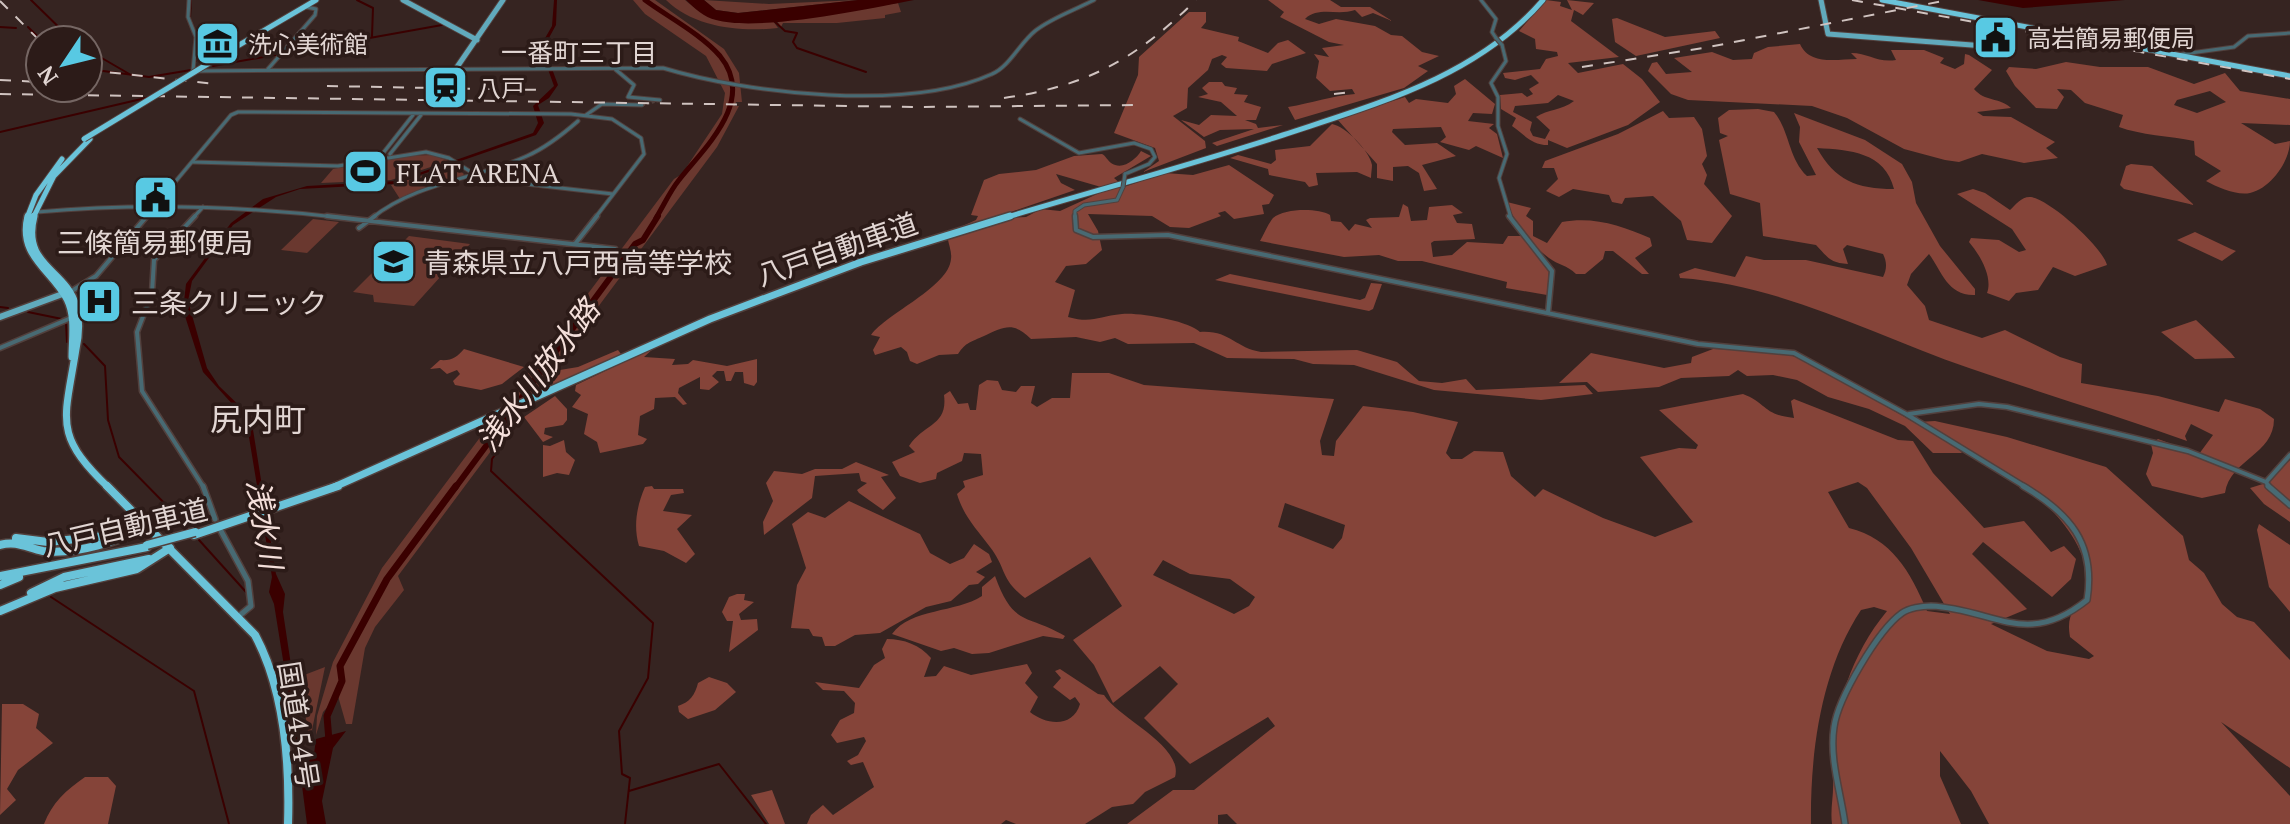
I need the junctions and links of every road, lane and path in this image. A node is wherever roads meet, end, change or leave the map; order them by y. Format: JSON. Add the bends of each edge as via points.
{"nodes":[{"id":1,"x":189,"y":0,"type":"edge"},
{"id":2,"x":318,"y":0,"type":"edge"},
{"id":3,"x":405,"y":0,"type":"edge"},
{"id":4,"x":503,"y":0,"type":"edge"},
{"id":5,"x":1094,"y":0,"type":"edge"},
{"id":6,"x":1481,"y":0,"type":"edge"},
{"id":7,"x":1541,"y":0,"type":"edge"},
{"id":8,"x":1821,"y":0,"type":"edge"},
{"id":9,"x":1882,"y":0,"type":"edge"},
{"id":10,"x":308,"y":7,"type":"junction"},
{"id":11,"x":1986,"y":29,"type":"dead end"},
{"id":12,"x":2290,"y":33,"type":"edge"},
{"id":13,"x":477,"y":40,"type":"junction"},
{"id":14,"x":2176,"y":55,"type":"junction"},
{"id":15,"x":615,"y":69,"type":"junction"},
{"id":16,"x":267,"y":70,"type":"junction"},
{"id":17,"x":455,"y":70,"type":"junction"},
{"id":18,"x":2290,"y":76,"type":"edge"},
{"id":19,"x":660,"y":100,"type":"dead end"},
{"id":20,"x":642,"y":105,"type":"tunnel mouth"},
{"id":21,"x":413,"y":115,"type":"junction"},
{"id":22,"x":421,"y":115,"type":"junction"},
{"id":23,"x":586,"y":115,"type":"junction"},
{"id":24,"x":1020,"y":119,"type":"dead end"},
{"id":25,"x":578,"y":121,"type":"dead end"},
{"id":26,"x":389,"y":156,"type":"junction"},
{"id":27,"x":379,"y":159,"type":"junction"},
{"id":28,"x":193,"y":162,"type":"junction"},
{"id":29,"x":474,"y":176,"type":"junction"},
{"id":30,"x":614,"y":194,"type":"junction"},
{"id":31,"x":158,"y":206,"type":"junction"},
{"id":32,"x":203,"y":207,"type":"junction"},
{"id":33,"x":32,"y":214,"type":"junction"},
{"id":34,"x":367,"y":219,"type":"junction"},
{"id":35,"x":359,"y":228,"type":"dead end"},
{"id":36,"x":575,"y":244,"type":"junction"},
{"id":37,"x":615,"y":249,"type":"dead end"},
{"id":38,"x":67,"y":293,"type":"junction"},
{"id":39,"x":1548,"y":313,"type":"junction"},
{"id":40,"x":78,"y":315,"type":"junction"},
{"id":41,"x":0,"y":317,"type":"edge"},
{"id":42,"x":0,"y":348,"type":"edge"},
{"id":43,"x":1906,"y":414,"type":"junction"},
{"id":44,"x":2290,"y":455,"type":"edge"},
{"id":45,"x":2266,"y":482,"type":"junction"},
{"id":46,"x":2290,"y":505,"type":"edge"},
{"id":47,"x":215,"y":519,"type":"dead end"},
{"id":48,"x":148,"y":526,"type":"junction"},
{"id":49,"x":221,"y":531,"type":"dead end"},
{"id":50,"x":0,"y":544,"type":"edge"},
{"id":51,"x":170,"y":548,"type":"junction"},
{"id":52,"x":88,"y":560,"type":"junction"},
{"id":53,"x":0,"y":574,"type":"edge"},
{"id":54,"x":0,"y":585,"type":"edge"},
{"id":55,"x":0,"y":609,"type":"edge"},
{"id":56,"x":239,"y":616,"type":"junction"},
{"id":57,"x":288,"y":824,"type":"edge"},
{"id":58,"x":1845,"y":824,"type":"edge"}],
"edges":[{"from":1,"to":16,"type":"street","via":[[188,17],[196,37],[193,71]]},
{"from":2,"to":10,"type":"highway"},
{"from":3,"to":13,"type":"main road"},
{"from":4,"to":13,"type":"main road"},
{"from":5,"to":15,"type":"street","via":[[1036,30],[996,73],[958,87],[846,95],[783,92],[720,84],[675,69]]},
{"from":6,"to":39,"type":"street","bridge":true,"via":[[1496,19],[1492,32],[1506,52],[1505,64],[1491,82],[1507,154],[1499,181],[1512,220],[1550,267]]},
{"from":7,"to":52,"type":"highway","name":"八戸自動車道","bridge":true,"via":[[1503,36],[1458,66],[1409,89],[822,274],[676,332],[397,464],[244,519]]},
{"from":8,"to":11,"type":"main road","via":[[1828,34],[1998,47]]},
{"from":9,"to":14,"type":"highway"},
{"from":10,"to":16,"type":"street","via":[[316,9],[315,15]]},
{"from":10,"to":33,"type":"highway","bridge":true,"via":[[134,105],[87,139],[47,176]]},
{"from":12,"to":14,"type":"street","via":[[2248,36],[2232,48]]},
{"from":13,"to":17,"type":"main road"},
{"from":14,"to":18,"type":"highway"},
{"from":15,"to":17,"type":"street"},
{"from":15,"to":19,"type":"street","via":[[634,85],[628,97]]},
{"from":16,"to":17,"type":"street"},
{"from":20,"to":23,"type":"street","via":[[602,104]]},
{"from":21,"to":22,"type":"street"},
{"from":21,"to":27,"type":"street"},
{"from":21,"to":28,"type":"street","via":[[238,112]]},
{"from":22,"to":23,"type":"street"},
{"from":22,"to":26,"type":"street"},
{"from":23,"to":30,"type":"street","via":[[612,119],[644,143],[640,162]]},
{"from":24,"to":39,"type":"street","bridge":true,"via":[[1079,153],[1132,143],[1151,149],[1152,162],[1125,174],[1117,200],[1075,211],[1076,230],[1093,237],[1168,235]]},
{"from":25,"to":29,"type":"street","via":[[548,149]]},
{"from":26,"to":27,"type":"street"},
{"from":26,"to":29,"type":"street","via":[[426,152],[454,160]]},
{"from":27,"to":28,"type":"street","via":[[338,166]]},
{"from":28,"to":31,"type":"street"},
{"from":29,"to":30,"type":"street"},
{"from":29,"to":34,"type":"street","via":[[398,202]]},
{"from":30,"to":36,"type":"street"},
{"from":31,"to":32,"type":"street"},
{"from":31,"to":33,"type":"street"},
{"from":31,"to":38,"type":"street","via":[[96,276]]},
{"from":32,"to":34,"type":"street"},
{"from":32,"to":47,"type":"street","via":[[154,260],[153,288],[136,336],[143,395],[184,452]]},
{"from":33,"to":38,"type":"highway","name":"国道454号","via":[[38,257]]},
{"from":34,"to":35,"type":"street"},
{"from":34,"to":36,"type":"street"},
{"from":36,"to":37,"type":"street"},
{"from":38,"to":40,"type":"highway","name":"国道454号"},
{"from":38,"to":41,"type":"main road"},
{"from":39,"to":43,"type":"street","via":[[1707,345],[1794,353]]},
{"from":40,"to":42,"type":"street"},
{"from":40,"to":48,"type":"highway","name":"国道454号","via":[[66,423],[70,443]]},
{"from":43,"to":45,"type":"street","via":[[1979,404],[2007,407],[2188,451]]},
{"from":43,"to":58,"type":"street","via":[[2058,507],[2079,535],[2089,592],[2073,613],[2033,626],[1932,606],[1894,619],[1834,722],[1832,755]]},
{"from":44,"to":45,"type":"street"},
{"from":45,"to":46,"type":"street"},
{"from":48,"to":50,"type":"highway","via":[[121,538],[57,551],[16,541]]},
{"from":48,"to":51,"type":"highway","name":"国道454号"},
{"from":49,"to":56,"type":"street","via":[[250,589],[251,606]]},
{"from":51,"to":55,"type":"highway","via":[[137,569],[50,590]]},
{"from":51,"to":56,"type":"highway","name":"国道454号"},
{"from":52,"to":53,"type":"highway"},
{"from":52,"to":54,"type":"highway"},
{"from":56,"to":57,"type":"highway","name":"国道454号","via":[[263,648],[273,678],[288,779]]}]}
